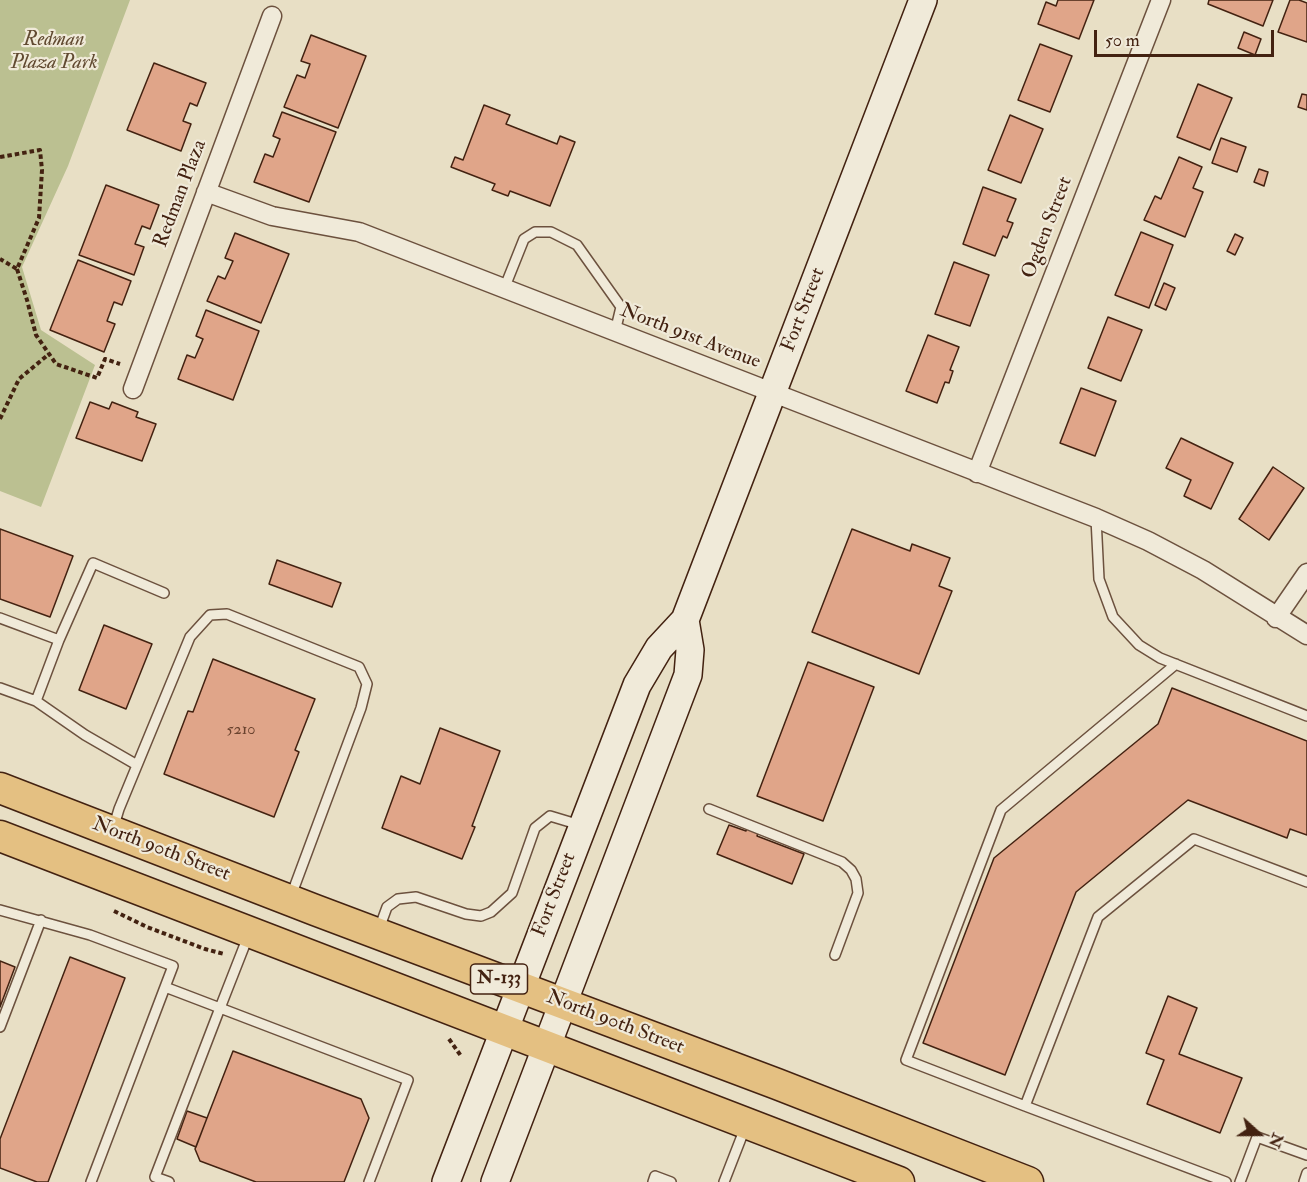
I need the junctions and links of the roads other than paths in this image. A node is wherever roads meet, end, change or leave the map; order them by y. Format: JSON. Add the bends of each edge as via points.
{"nodes":[{"id":1,"x":923,"y":0,"type":"edge"},
{"id":2,"x":1161,"y":0,"type":"edge"},
{"id":3,"x":272,"y":16,"type":"dead end"},
{"id":4,"x":206,"y":192,"type":"junction"},
{"id":5,"x":504,"y":289,"type":"junction"},
{"id":6,"x":615,"y":332,"type":"junction"},
{"id":7,"x":133,"y":389,"type":"dead end"},
{"id":8,"x":773,"y":393,"type":"junction"},
{"id":9,"x":977,"y":473,"type":"junction"},
{"id":10,"x":1096,"y":518,"type":"junction"},
{"id":11,"x":1307,"y":573,"type":"edge"},
{"id":12,"x":164,"y":593,"type":"dead end"},
{"id":13,"x":0,"y":618,"type":"edge"},
{"id":14,"x":1276,"y":618,"type":"junction"},
{"id":15,"x":685,"y":620,"type":"junction"},
{"id":16,"x":1307,"y":635,"type":"edge"},
{"id":17,"x":59,"y":640,"type":"junction"},
{"id":18,"x":1176,"y":664,"type":"junction"},
{"id":19,"x":0,"y":688,"type":"edge"},
{"id":20,"x":36,"y":701,"type":"junction"},
{"id":21,"x":1307,"y":716,"type":"edge"},
{"id":22,"x":137,"y":765,"type":"junction"},
{"id":23,"x":0,"y":788,"type":"edge"},
{"id":24,"x":708,"y":809,"type":"dead end"},
{"id":25,"x":582,"y":825,"type":"junction"},
{"id":26,"x":112,"y":831,"type":"junction"},
{"id":27,"x":0,"y":836,"type":"edge"},
{"id":28,"x":1307,"y":882,"type":"edge"},
{"id":29,"x":289,"y":900,"type":"junction"},
{"id":30,"x":0,"y":910,"type":"edge"},
{"id":31,"x":41,"y":920,"type":"junction"},
{"id":32,"x":250,"y":932,"type":"junction"},
{"id":33,"x":378,"y":933,"type":"junction"},
{"id":34,"x":835,"y":955,"type":"dead end"},
{"id":35,"x":165,"y":987,"type":"junction"},
{"id":36,"x":520,"y":987,"type":"junction"},
{"id":37,"x":563,"y":1003,"type":"junction"},
{"id":38,"x":220,"y":1008,"type":"junction"},
{"id":39,"x":0,"y":1027,"type":"edge"},
{"id":40,"x":504,"y":1029,"type":"junction"},
{"id":41,"x":547,"y":1045,"type":"junction"},
{"id":42,"x":1025,"y":1106,"type":"junction"},
{"id":43,"x":747,"y":1123,"type":"junction"},
{"id":44,"x":1307,"y":1155,"type":"edge"},
{"id":45,"x":1307,"y":1173,"type":"edge"},
{"id":46,"x":91,"y":1182,"type":"edge"},
{"id":47,"x":169,"y":1182,"type":"edge"},
{"id":48,"x":369,"y":1182,"type":"edge"},
{"id":49,"x":446,"y":1182,"type":"edge"},
{"id":50,"x":495,"y":1182,"type":"edge"},
{"id":51,"x":653,"y":1182,"type":"edge"},
{"id":52,"x":671,"y":1182,"type":"edge"},
{"id":53,"x":724,"y":1182,"type":"edge"},
{"id":54,"x":899,"y":1182,"type":"edge"},
{"id":55,"x":1028,"y":1182,"type":"edge"},
{"id":56,"x":1226,"y":1182,"type":"edge"},
{"id":57,"x":1240,"y":1182,"type":"edge"},
{"id":58,"x":1304,"y":1182,"type":"edge"}],
"edges":[{"from":1,"to":8,"type":"main road","name":"Fort Street"},
{"from":2,"to":9,"type":"street","name":"Ogden Street"},
{"from":3,"to":4,"type":"street","name":"Redman Plaza"},
{"from":4,"to":5,"type":"street","name":"North 91st Avenue","via":[[272,216],[358,232]]},
{"from":4,"to":7,"type":"street","name":"Redman Plaza"},
{"from":5,"to":6,"type":"street","name":"North 91st Avenue"},
{"from":5,"to":6,"type":"lane","via":[[524,239],[535,232],[551,232],[577,245],[621,307]]},
{"from":6,"to":8,"type":"street","name":"North 91st Avenue"},
{"from":8,"to":9,"type":"street","name":"North 91st Avenue"},
{"from":8,"to":15,"type":"main road","name":"Fort Street"},
{"from":9,"to":10,"type":"street","name":"North 91st Avenue"},
{"from":10,"to":14,"type":"street","name":"North 91st Avenue","via":[[1203,570]]},
{"from":10,"to":18,"type":"lane","via":[[1099,579],[1113,617],[1139,645]]},
{"from":11,"to":14,"type":"street"},
{"from":12,"to":17,"type":"lane","via":[[93,563]]},
{"from":13,"to":17,"type":"lane"},
{"from":14,"to":16,"type":"street","name":"North 91st Avenue"},
{"from":15,"to":25,"type":"main road","name":"Fort Street","via":[[659,648],[637,685]]},
{"from":15,"to":37,"type":"main road","via":[[690,650],[688,675]]},
{"from":17,"to":20,"type":"lane"},
{"from":18,"to":21,"type":"lane"},
{"from":18,"to":42,"type":"lane","via":[[1001,810],[906,1060]]},
{"from":19,"to":20,"type":"lane"},
{"from":20,"to":22,"type":"lane"},
{"from":22,"to":26,"type":"lane"},
{"from":22,"to":29,"type":"lane","via":[[190,637],[210,615],[227,614],[359,667],[367,684],[361,708]]},
{"from":23,"to":26,"type":"main road","name":"North 90th Street","number":"N-133"},
{"from":24,"to":34,"type":"lane","via":[[842,862],[851,870],[858,893]]},
{"from":25,"to":33,"type":"lane","via":[[550,816],[535,828],[512,893],[491,912],[481,916],[466,914],[416,897],[398,899],[387,907]]},
{"from":25,"to":36,"type":"main road","name":"Fort Street"},
{"from":26,"to":29,"type":"main road","name":"North 90th Street","number":"N-133"},
{"from":27,"to":32,"type":"main road","number":"N-133"},
{"from":28,"to":42,"type":"lane","via":[[1194,839],[1098,917]]},
{"from":29,"to":33,"type":"main road","name":"North 90th Street","number":"N-133"},
{"from":30,"to":31,"type":"lane"},
{"from":31,"to":35,"type":"lane","via":[[173,966]]},
{"from":31,"to":39,"type":"lane"},
{"from":32,"to":38,"type":"lane"},
{"from":32,"to":40,"type":"main road","number":"N-133"},
{"from":33,"to":36,"type":"main road","name":"North 90th Street","number":"N-133"},
{"from":35,"to":38,"type":"lane"},
{"from":35,"to":46,"type":"lane"},
{"from":36,"to":37,"type":"main road","name":"North 90th Street","number":"N-133"},
{"from":36,"to":40,"type":"main road","name":"Fort Street"},
{"from":37,"to":41,"type":"main road"},
{"from":37,"to":55,"type":"main road","name":"North 90th Street","number":"N-133"},
{"from":38,"to":47,"type":"lane","via":[[155,1177]]},
{"from":38,"to":48,"type":"lane","via":[[408,1080]]},
{"from":40,"to":41,"type":"main road","number":"N-133"},
{"from":40,"to":49,"type":"main road","name":"Fort Street"},
{"from":41,"to":43,"type":"main road","number":"N-133"},
{"from":41,"to":50,"type":"main road"},
{"from":42,"to":56,"type":"lane"},
{"from":43,"to":53,"type":"lane"},
{"from":43,"to":54,"type":"main road","number":"N-133","via":[[862,1171]]},
{"from":44,"to":57,"type":"lane","via":[[1257,1137]]},
{"from":45,"to":58,"type":"lane"},
{"from":51,"to":52,"type":"lane","via":[[655,1176]]}]}
